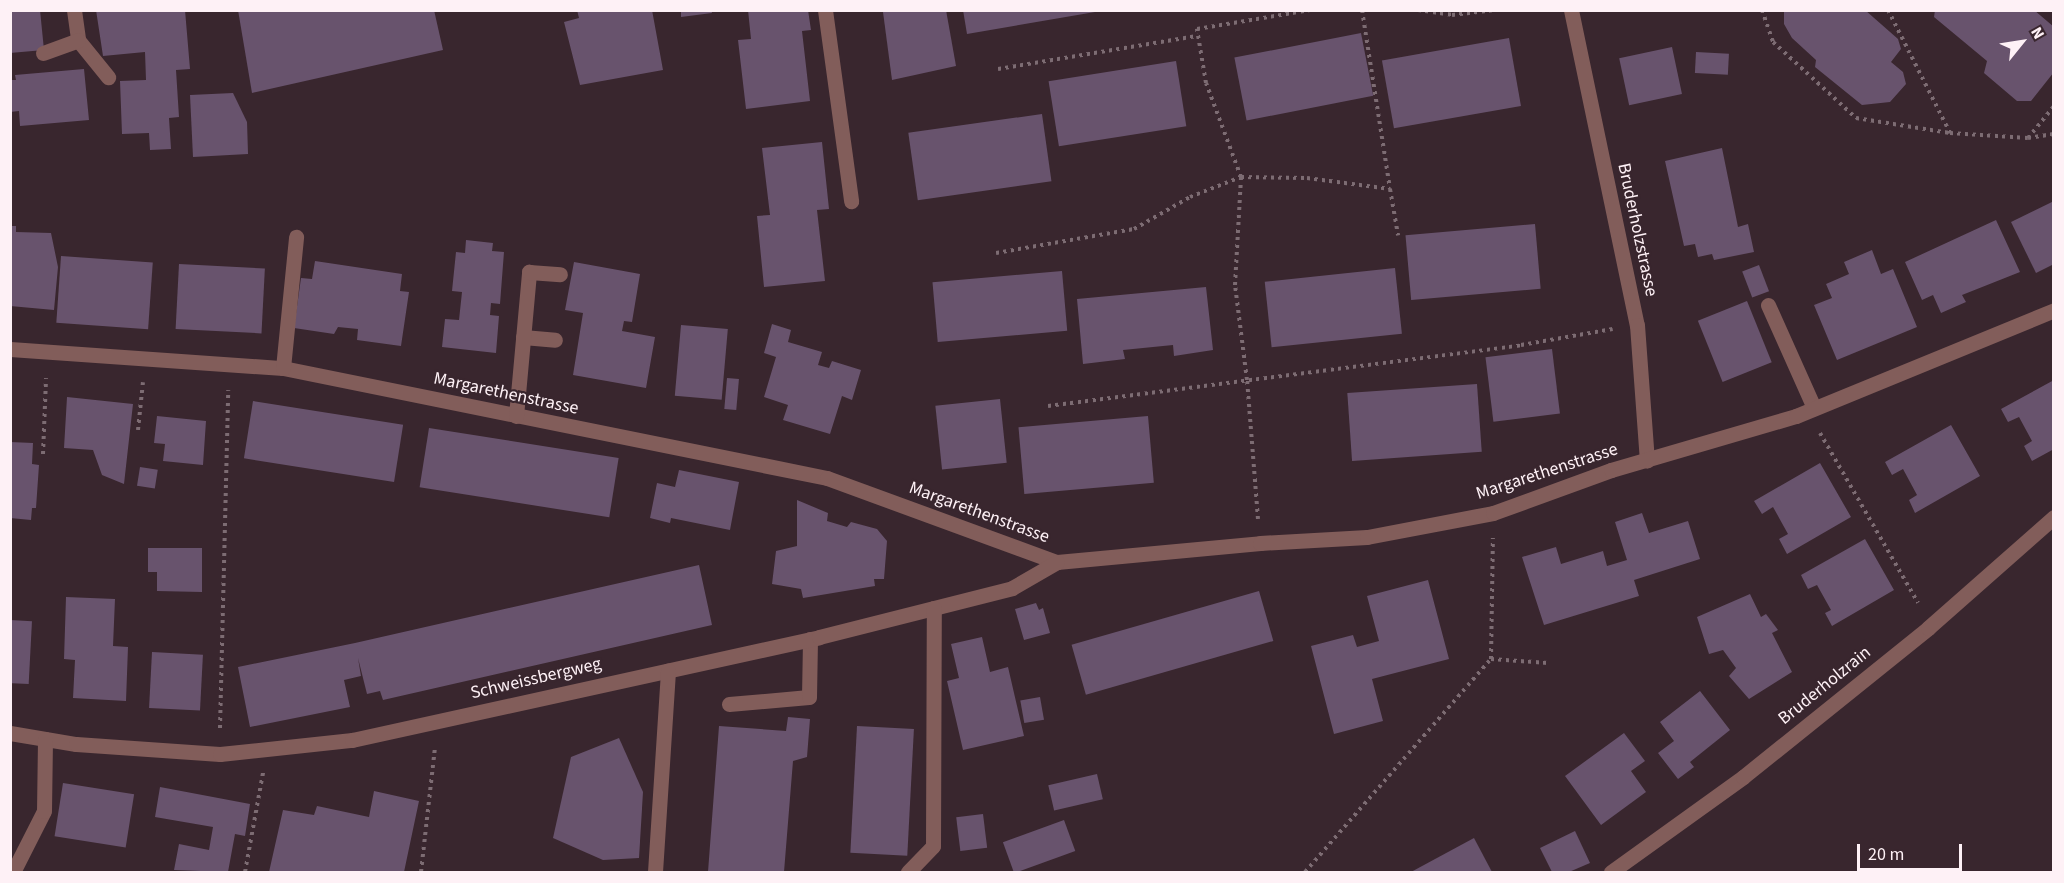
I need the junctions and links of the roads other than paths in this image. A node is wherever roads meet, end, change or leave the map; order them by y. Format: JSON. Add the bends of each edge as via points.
{"nodes":[{"id":1,"x":74,"y":10,"type":"edge"},
{"id":2,"x":825,"y":10,"type":"edge"},
{"id":3,"x":1571,"y":10,"type":"edge"},
{"id":4,"x":78,"y":40,"type":"junction"},
{"id":5,"x":43,"y":53,"type":"dead end"},
{"id":6,"x":108,"y":77,"type":"dead end"},
{"id":7,"x":851,"y":201,"type":"dead end"},
{"id":8,"x":296,"y":237,"type":"dead end"},
{"id":9,"x":560,"y":274,"type":"dead end"},
{"id":10,"x":1768,"y":305,"type":"dead end"},
{"id":11,"x":2054,"y":310,"type":"edge"},
{"id":12,"x":523,"y":337,"type":"junction"},
{"id":13,"x":555,"y":340,"type":"dead end"},
{"id":14,"x":10,"y":349,"type":"edge"},
{"id":15,"x":283,"y":368,"type":"junction"},
{"id":16,"x":1810,"y":410,"type":"junction"},
{"id":17,"x":516,"y":416,"type":"junction"},
{"id":18,"x":1647,"y":461,"type":"junction"},
{"id":19,"x":2054,"y":517,"type":"edge"},
{"id":20,"x":1057,"y":562,"type":"junction"},
{"id":21,"x":934,"y":608,"type":"junction"},
{"id":22,"x":810,"y":639,"type":"junction"},
{"id":23,"x":668,"y":670,"type":"junction"},
{"id":24,"x":729,"y":704,"type":"dead end"},
{"id":25,"x":10,"y":733,"type":"edge"},
{"id":26,"x":45,"y":739,"type":"junction"},
{"id":27,"x":13,"y":873,"type":"edge"},
{"id":28,"x":655,"y":873,"type":"edge"},
{"id":29,"x":908,"y":873,"type":"edge"},
{"id":30,"x":1611,"y":873,"type":"edge"}],
"edges":[{"from":1,"to":4,"type":"street"},
{"from":2,"to":7,"type":"street"},
{"from":3,"to":18,"type":"street","name":"Bruderholzstrasse","via":[[1637,325]]},
{"from":4,"to":5,"type":"street"},
{"from":4,"to":6,"type":"street"},
{"from":8,"to":15,"type":"street"},
{"from":9,"to":12,"type":"street","via":[[529,272]]},
{"from":10,"to":16,"type":"street"},
{"from":11,"to":16,"type":"street","name":"Margarethenstrasse"},
{"from":12,"to":13,"type":"street"},
{"from":12,"to":17,"type":"street"},
{"from":14,"to":15,"type":"street","name":"Margarethenstrasse"},
{"from":15,"to":17,"type":"street","name":"Margarethenstrasse"},
{"from":16,"to":18,"type":"street","name":"Margarethenstrasse"},
{"from":17,"to":20,"type":"street","name":"Margarethenstrasse","via":[[827,478]]},
{"from":18,"to":20,"type":"street","name":"Margarethenstrasse","via":[[1493,513],[1367,537]]},
{"from":19,"to":30,"type":"street","name":"Bruderholzrain","via":[[1931,625],[1743,777]]},
{"from":20,"to":21,"type":"street","name":"Schweissbergweg","via":[[1012,588]]},
{"from":21,"to":22,"type":"street","name":"Schweissbergweg"},
{"from":21,"to":29,"type":"street","via":[[933,846]]},
{"from":22,"to":23,"type":"street","name":"Schweissbergweg"},
{"from":22,"to":24,"type":"street","via":[[809,697]]},
{"from":23,"to":26,"type":"street","name":"Schweissbergweg","via":[[352,740],[220,754]]},
{"from":23,"to":28,"type":"street"},
{"from":25,"to":26,"type":"street","name":"Schweissbergweg"},
{"from":26,"to":27,"type":"street","via":[[45,811]]}]}
